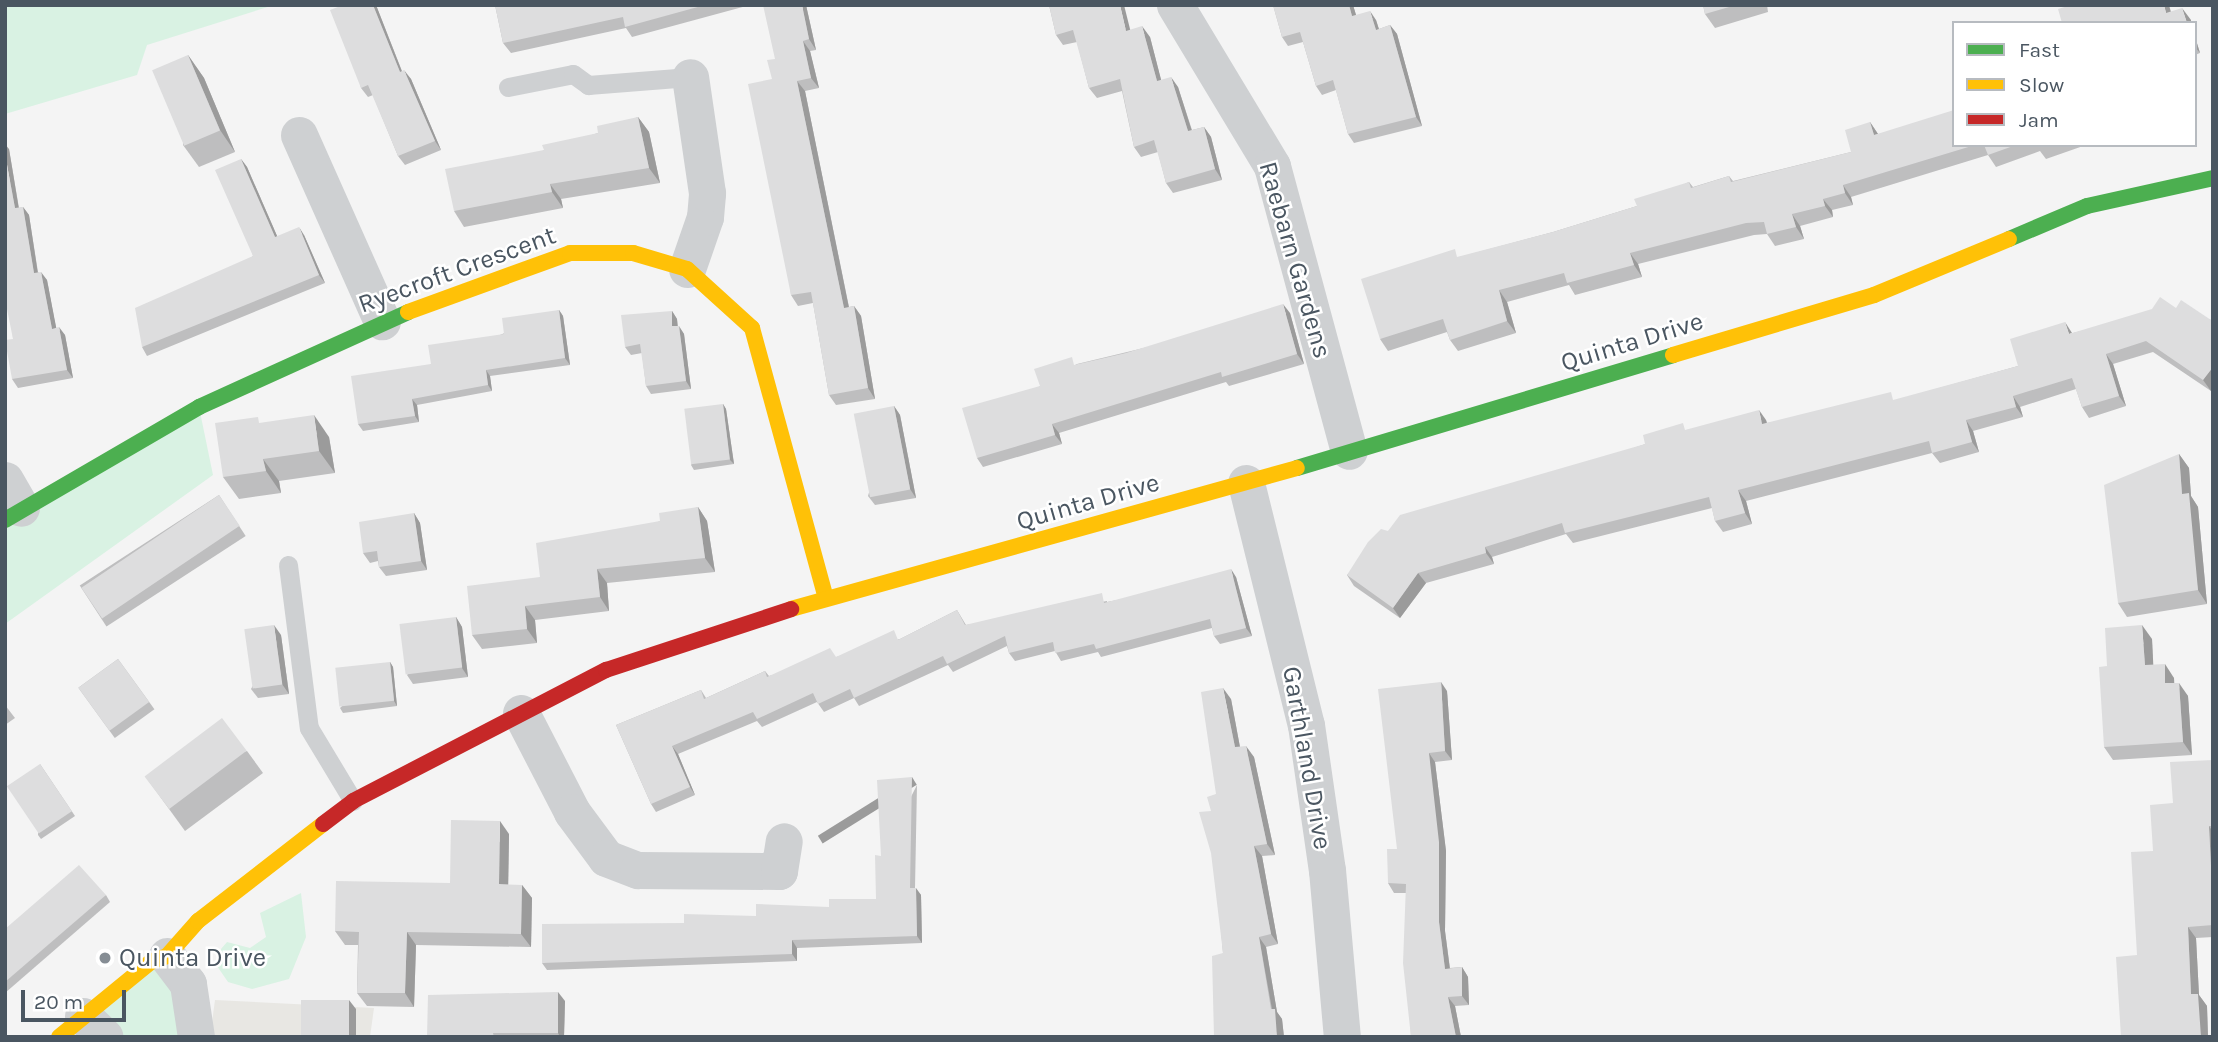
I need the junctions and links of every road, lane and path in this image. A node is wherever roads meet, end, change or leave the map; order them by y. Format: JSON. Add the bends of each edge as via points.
{"nodes":[{"id":1,"x":1175,"y":5,"type":"edge"},
{"id":2,"x":690,"y":77,"type":"joint"},
{"id":3,"x":508,"y":87,"type":"dead end"},
{"id":4,"x":299,"y":135,"type":"dead end"},
{"id":5,"x":2213,"y":178,"type":"edge"},
{"id":6,"x":687,"y":269,"type":"junction"},
{"id":7,"x":382,"y":321,"type":"junction"},
{"id":8,"x":1349,"y":451,"type":"junction"},
{"id":9,"x":1246,"y":483,"type":"junction"},
{"id":10,"x":10,"y":503,"type":"edge"},
{"id":11,"x":288,"y":565,"type":"dead end"},
{"id":12,"x":826,"y":598,"type":"junction"},
{"id":13,"x":521,"y":713,"type":"junction"},
{"id":14,"x":353,"y":801,"type":"junction"},
{"id":15,"x":784,"y":841,"type":"dead end"},
{"id":16,"x":167,"y":956,"type":"junction"},
{"id":17,"x":83,"y":1030,"type":"edge"},
{"id":18,"x":196,"y":1037,"type":"edge"},
{"id":19,"x":1342,"y":1037,"type":"edge"}],
"edges":[{"from":1,"to":8,"type":"street","name":"Raebarn Gardens","via":[[1272,166]]},
{"from":2,"to":3,"type":"lane","via":[[588,85],[573,74]]},
{"from":2,"to":6,"type":"street","via":[[707,193],[705,217]]},
{"from":4,"to":7,"type":"street"},
{"from":5,"to":8,"type":"street","name":"Quinta Drive","via":[[2087,206],[1874,295]]},
{"from":6,"to":7,"type":"street","name":"Ryecroft Crescent","via":[[633,253],[569,253]]},
{"from":6,"to":12,"type":"street","name":"Ryecroft Crescent","via":[[752,328]]},
{"from":7,"to":10,"type":"street","name":"Ryecroft Crescent"},
{"from":8,"to":9,"type":"street","name":"Quinta Drive"},
{"from":9,"to":12,"type":"street","name":"Quinta Drive"},
{"from":9,"to":19,"type":"street","name":"Garthland Drive","via":[[1306,725],[1327,870]]},
{"from":11,"to":14,"type":"lane","via":[[309,728]]},
{"from":12,"to":13,"type":"street","name":"Quinta Drive","via":[[606,670]]},
{"from":13,"to":14,"type":"street","name":"Quinta Drive"},
{"from":13,"to":15,"type":"street","via":[[572,812],[606,858],[638,870],[779,871]]},
{"from":14,"to":16,"type":"street","name":"Quinta Drive","via":[[198,921]]},
{"from":16,"to":17,"type":"street","name":"Quinta Drive","via":[[152,961]]},
{"from":16,"to":18,"type":"street","via":[[188,984]]}]}
